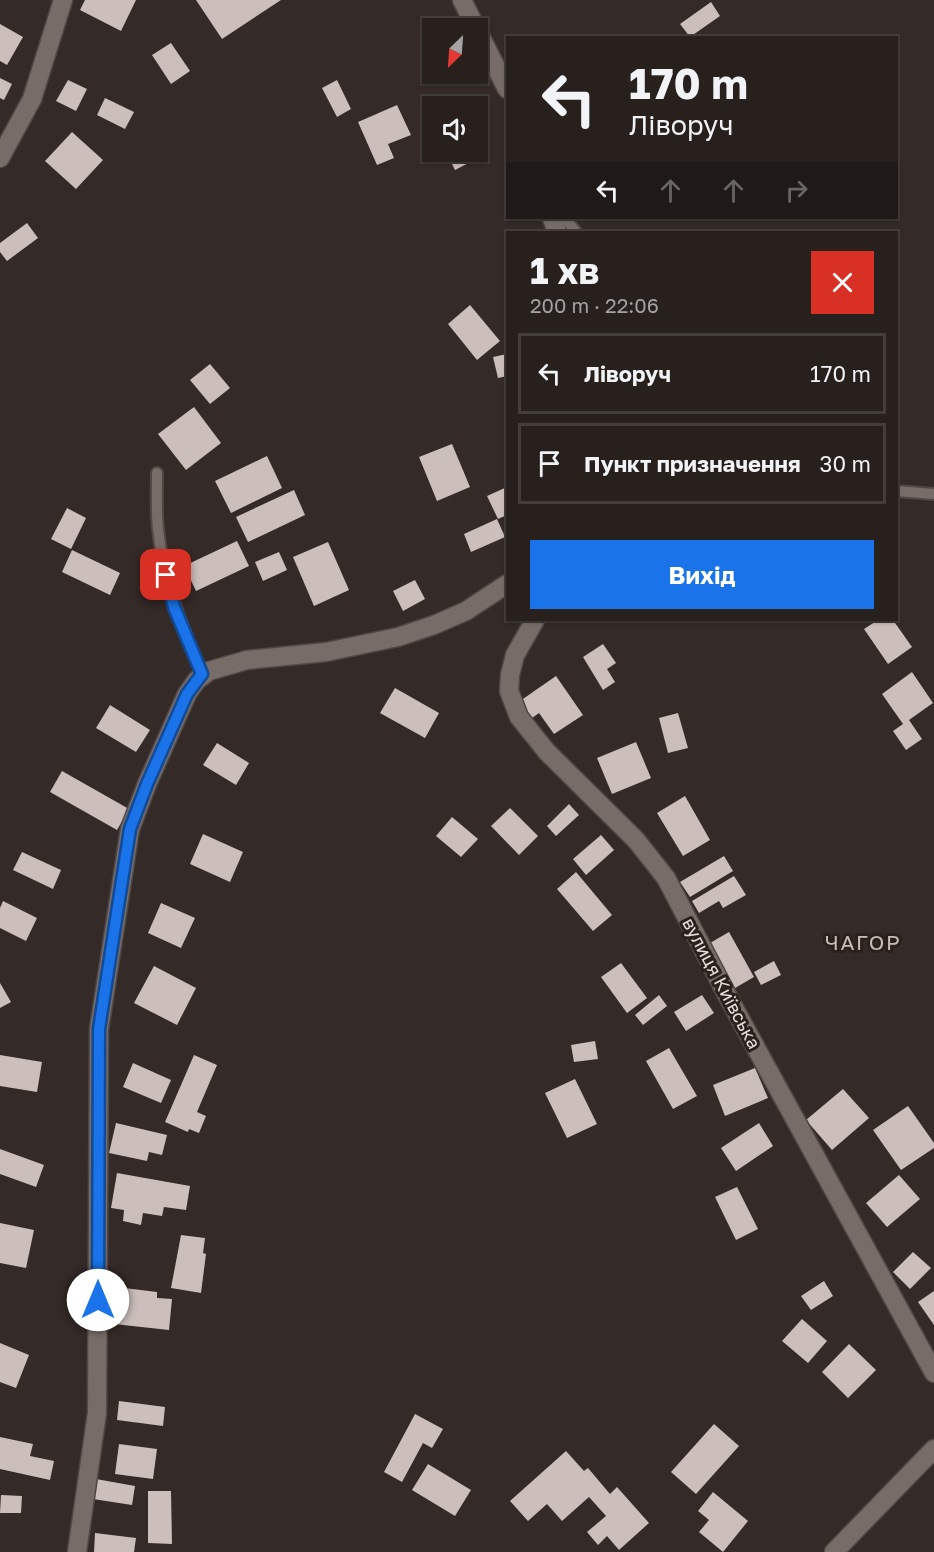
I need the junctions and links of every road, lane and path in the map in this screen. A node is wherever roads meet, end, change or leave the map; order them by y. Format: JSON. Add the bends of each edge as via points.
{"nodes":[{"id":1,"x":63,"y":0,"type":"edge"},
{"id":2,"x":462,"y":0,"type":"edge"},
{"id":3,"x":506,"y":87,"type":"edge"},
{"id":4,"x":0,"y":158,"type":"edge"},
{"id":5,"x":566,"y":219,"type":"edge"},
{"id":6,"x":575,"y":231,"type":"edge"},
{"id":7,"x":157,"y":473,"type":"dead end"},
{"id":8,"x":898,"y":491,"type":"edge"},
{"id":9,"x":934,"y":495,"type":"edge"},
{"id":10,"x":506,"y":585,"type":"edge"},
{"id":11,"x":535,"y":621,"type":"edge"},
{"id":12,"x":202,"y":674,"type":"junction"},
{"id":13,"x":934,"y":1373,"type":"edge"},
{"id":14,"x":934,"y":1449,"type":"edge"},
{"id":15,"x":76,"y":1552,"type":"edge"},
{"id":16,"x":834,"y":1552,"type":"edge"}],
"edges":[{"from":1,"to":4,"type":"street","via":[[32,99]]},
{"from":2,"to":3,"type":"street"},
{"from":5,"to":6,"type":"lane"},
{"from":7,"to":12,"type":"lane","via":[[163,559],[174,607]]},
{"from":8,"to":9,"type":"lane"},
{"from":10,"to":12,"type":"street","via":[[466,611],[398,637],[326,652],[240,661]]},
{"from":11,"to":13,"type":"street","name":"вулиця Київська","via":[[515,655],[510,675],[509,691],[519,717],[552,758],[636,840],[666,878]]},
{"from":12,"to":15,"type":"street","via":[[187,694],[130,829],[99,1029],[97,1413]]},
{"from":14,"to":16,"type":"street"}]}
